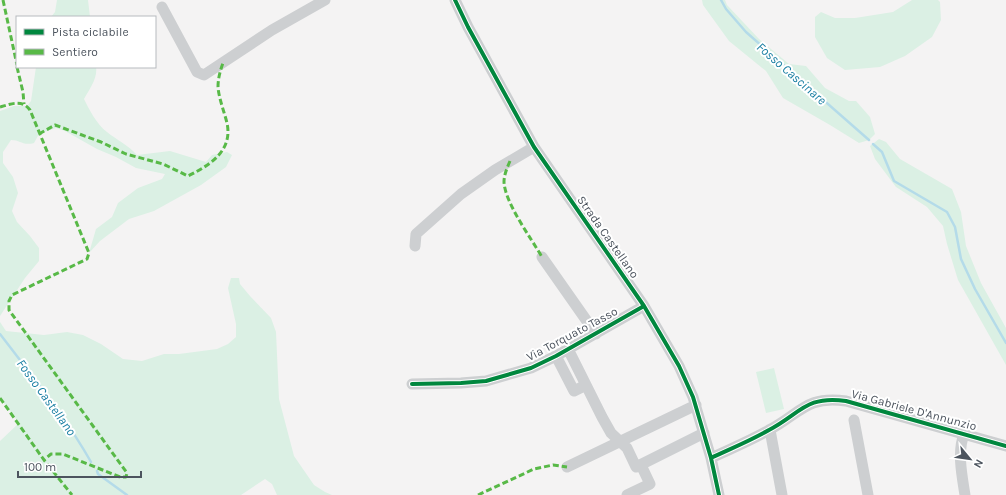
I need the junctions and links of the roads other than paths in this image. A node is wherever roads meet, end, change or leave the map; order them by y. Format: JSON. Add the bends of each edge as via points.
{"nodes":[{"id":1,"x":325,"y":0,"type":"edge"},
{"id":2,"x":455,"y":0,"type":"edge"},
{"id":3,"x":162,"y":7,"type":"dead end"},
{"id":4,"x":534,"y":147,"type":"junction"},
{"id":5,"x":415,"y":246,"type":"dead end"},
{"id":6,"x":542,"y":257,"type":"dead end"},
{"id":7,"x":644,"y":306,"type":"junction"},
{"id":8,"x":596,"y":334,"type":"junction"},
{"id":9,"x":568,"y":349,"type":"junction"},
{"id":10,"x":556,"y":356,"type":"junction"},
{"id":11,"x":412,"y":384,"type":"dead end"},
{"id":12,"x":586,"y":385,"type":"junction"},
{"id":13,"x":696,"y":405,"type":"junction"},
{"id":14,"x":854,"y":420,"type":"dead end"},
{"id":15,"x":770,"y":430,"type":"junction"},
{"id":16,"x":704,"y":433,"type":"junction"},
{"id":17,"x":964,"y":434,"type":"junction"},
{"id":18,"x":620,"y":441,"type":"junction"},
{"id":19,"x":1006,"y":446,"type":"edge"},
{"id":20,"x":711,"y":458,"type":"junction"},
{"id":21,"x":641,"y":464,"type":"junction"},
{"id":22,"x":567,"y":467,"type":"dead end"},
{"id":23,"x":627,"y":495,"type":"edge"},
{"id":24,"x":719,"y":495,"type":"edge"},
{"id":25,"x":782,"y":495,"type":"edge"},
{"id":26,"x":868,"y":495,"type":"edge"},
{"id":27,"x":965,"y":495,"type":"edge"}],
"edges":[{"from":1,"to":3,"type":"street","via":[[272,30],[204,75],[197,72]]},
{"from":2,"to":4,"type":"street","name":"Strada Castellano"},
{"from":4,"to":5,"type":"street","via":[[461,194],[416,234]]},
{"from":4,"to":7,"type":"street","name":"Strada Castellano"},
{"from":6,"to":8,"type":"street"},
{"from":7,"to":8,"type":"street","name":"Via Torquato Tasso"},
{"from":7,"to":13,"type":"street","name":"Strada Castellano","via":[[679,366]]},
{"from":8,"to":9,"type":"street","name":"Via Torquato Tasso"},
{"from":9,"to":10,"type":"street","name":"Via Torquato Tasso"},
{"from":9,"to":12,"type":"street"},
{"from":10,"to":11,"type":"street","name":"Via Torquato Tasso","via":[[531,368],[486,381]]},
{"from":10,"to":12,"type":"street","via":[[574,391]]},
{"from":12,"to":18,"type":"street","via":[[611,433]]},
{"from":13,"to":16,"type":"street","name":"Strada Castellano"},
{"from":13,"to":18,"type":"street"},
{"from":14,"to":26,"type":"street"},
{"from":15,"to":17,"type":"street","name":"Via Gabriele D'Annunzio","via":[[804,406],[833,399]]},
{"from":15,"to":20,"type":"street","name":"Via Gabriele D'Annunzio"},
{"from":15,"to":25,"type":"street"},
{"from":16,"to":20,"type":"street","name":"Strada Castellano"},
{"from":16,"to":21,"type":"street"},
{"from":17,"to":19,"type":"street","name":"Via Gabriele D'Annunzio"},
{"from":17,"to":27,"type":"street","via":[[961,443]]},
{"from":18,"to":21,"type":"street","via":[[627,448],[636,467]]},
{"from":18,"to":22,"type":"street"},
{"from":20,"to":24,"type":"street","name":"Strada Castellano"},
{"from":21,"to":23,"type":"street","via":[[650,484]]}]}
